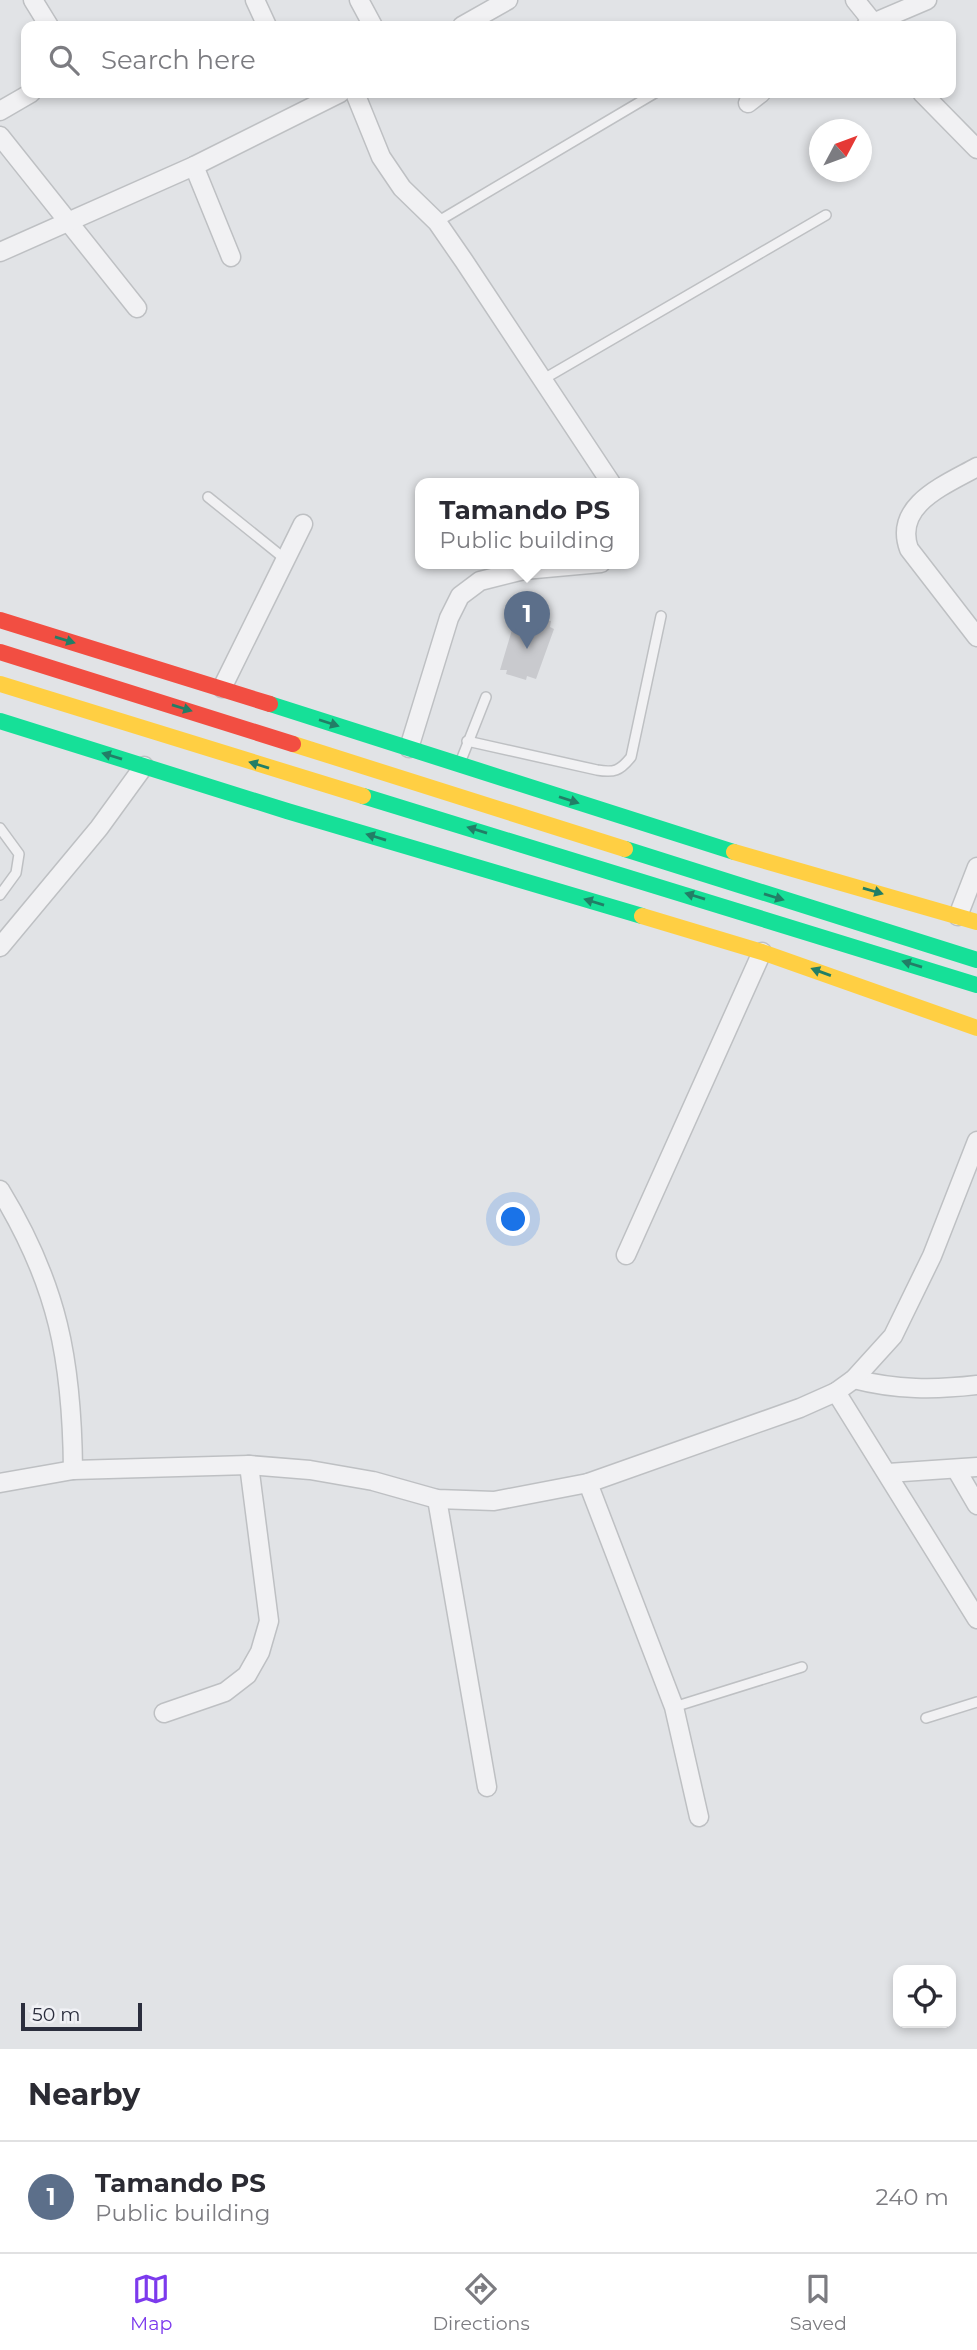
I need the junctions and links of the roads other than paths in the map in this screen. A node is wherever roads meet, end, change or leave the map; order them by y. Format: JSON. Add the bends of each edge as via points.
{"nodes":[{"id":1,"x":33,"y":0,"type":"edge"},
{"id":2,"x":255,"y":0,"type":"edge"},
{"id":3,"x":359,"y":0,"type":"edge"},
{"id":4,"x":508,"y":0,"type":"edge"},
{"id":5,"x":855,"y":0,"type":"edge"},
{"id":6,"x":927,"y":0,"type":"edge"},
{"id":7,"x":47,"y":21,"type":"edge"},
{"id":8,"x":265,"y":21,"type":"edge"},
{"id":9,"x":370,"y":21,"type":"edge"},
{"id":10,"x":471,"y":21,"type":"edge"},
{"id":11,"x":869,"y":21,"type":"edge"},
{"id":12,"x":881,"y":21,"type":"edge"},
{"id":13,"x":23,"y":98,"type":"edge"},
{"id":14,"x":357,"y":98,"type":"edge"},
{"id":15,"x":647,"y":98,"type":"edge"},
{"id":16,"x":927,"y":98,"type":"edge"},
{"id":17,"x":303,"y":101,"type":"edge"},
{"id":18,"x":0,"y":111,"type":"edge"},
{"id":19,"x":0,"y":136,"type":"edge"},
{"id":20,"x":977,"y":149,"type":"edge"},
{"id":21,"x":194,"y":166,"type":"junction"},
{"id":22,"x":827,"y":215,"type":"dead end"},
{"id":23,"x":68,"y":222,"type":"junction"},
{"id":24,"x":437,"y":222,"type":"junction"},
{"id":25,"x":0,"y":251,"type":"edge"},
{"id":26,"x":230,"y":257,"type":"dead end"},
{"id":27,"x":137,"y":307,"type":"dead end"},
{"id":28,"x":542,"y":380,"type":"junction"},
{"id":29,"x":977,"y":467,"type":"edge"},
{"id":30,"x":608,"y":478,"type":"edge"},
{"id":31,"x":208,"y":497,"type":"dead end"},
{"id":32,"x":303,"y":524,"type":"dead end"},
{"id":33,"x":285,"y":559,"type":"junction"},
{"id":34,"x":535,"y":569,"type":"edge"},
{"id":35,"x":661,"y":617,"type":"dead end"},
{"id":36,"x":0,"y":620,"type":"edge"},
{"id":37,"x":977,"y":637,"type":"edge"},
{"id":38,"x":0,"y":652,"type":"edge"},
{"id":39,"x":0,"y":684,"type":"edge"},
{"id":40,"x":222,"y":688,"type":"junction"},
{"id":41,"x":486,"y":696,"type":"dead end"},
{"id":42,"x":0,"y":721,"type":"edge"},
{"id":43,"x":467,"y":741,"type":"junction"},
{"id":44,"x":408,"y":748,"type":"junction"},
{"id":45,"x":460,"y":765,"type":"junction"},
{"id":46,"x":144,"y":766,"type":"junction"},
{"id":47,"x":0,"y":828,"type":"edge"},
{"id":48,"x":977,"y":867,"type":"edge"},
{"id":49,"x":0,"y":895,"type":"edge"},
{"id":50,"x":958,"y":916,"type":"junction"},
{"id":51,"x":977,"y":922,"type":"edge"},
{"id":52,"x":0,"y":947,"type":"edge"},
{"id":53,"x":762,"y":952,"type":"junction"},
{"id":54,"x":977,"y":960,"type":"edge"},
{"id":55,"x":977,"y":985,"type":"edge"},
{"id":56,"x":977,"y":1028,"type":"edge"},
{"id":57,"x":977,"y":1141,"type":"edge"},
{"id":58,"x":0,"y":1190,"type":"edge"},
{"id":59,"x":626,"y":1255,"type":"dead end"},
{"id":60,"x":854,"y":1379,"type":"junction"},
{"id":61,"x":977,"y":1385,"type":"edge"},
{"id":62,"x":836,"y":1392,"type":"junction"},
{"id":63,"x":249,"y":1465,"type":"junction"},
{"id":64,"x":977,"y":1467,"type":"edge"},
{"id":65,"x":956,"y":1469,"type":"junction"},
{"id":66,"x":73,"y":1470,"type":"junction"},
{"id":67,"x":888,"y":1473,"type":"junction"},
{"id":68,"x":0,"y":1483,"type":"edge"},
{"id":69,"x":587,"y":1483,"type":"junction"},
{"id":70,"x":438,"y":1499,"type":"junction"},
{"id":71,"x":977,"y":1505,"type":"edge"},
{"id":72,"x":977,"y":1619,"type":"edge"},
{"id":73,"x":802,"y":1667,"type":"dead end"},
{"id":74,"x":977,"y":1702,"type":"edge"},
{"id":75,"x":674,"y":1707,"type":"junction"},
{"id":76,"x":164,"y":1713,"type":"dead end"},
{"id":77,"x":926,"y":1718,"type":"dead end"},
{"id":78,"x":487,"y":1787,"type":"dead end"},
{"id":79,"x":699,"y":1817,"type":"dead end"}],
"edges":[{"from":1,"to":7,"type":"street"},
{"from":2,"to":8,"type":"street"},
{"from":3,"to":9,"type":"street"},
{"from":4,"to":10,"type":"street"},
{"from":5,"to":11,"type":"street"},
{"from":6,"to":12,"type":"street"},
{"from":13,"to":18,"type":"street"},
{"from":14,"to":24,"type":"street","via":[[381,157],[402,188]]},
{"from":15,"to":24,"type":"lane"},
{"from":16,"to":20,"type":"street"},
{"from":17,"to":21,"type":"street"},
{"from":19,"to":23,"type":"street"},
{"from":21,"to":23,"type":"street"},
{"from":21,"to":26,"type":"street"},
{"from":22,"to":28,"type":"lane"},
{"from":23,"to":25,"type":"street"},
{"from":23,"to":27,"type":"street"},
{"from":24,"to":28,"type":"street"},
{"from":28,"to":30,"type":"street"},
{"from":29,"to":37,"type":"street","via":[[917,504],[904,534],[909,549]]},
{"from":31,"to":33,"type":"lane"},
{"from":32,"to":33,"type":"street"},
{"from":33,"to":40,"type":"street"},
{"from":34,"to":44,"type":"street","via":[[481,581],[460,596]]},
{"from":35,"to":43,"type":"lane","via":[[631,757],[621,770],[604,772]]},
{"from":36,"to":40,"type":"main road","one_way":true},
{"from":38,"to":54,"type":"main road","one_way":true},
{"from":55,"to":39,"type":"main road","one_way":true},
{"from":40,"to":44,"type":"main road","one_way":true},
{"from":41,"to":43,"type":"lane"},
{"from":46,"to":42,"type":"main road","one_way":true},
{"from":43,"to":45,"type":"lane"},
{"from":44,"to":45,"type":"main road"},
{"from":45,"to":50,"type":"main road","one_way":true,"via":[[666,832]]},
{"from":46,"to":52,"type":"street"},
{"from":53,"to":46,"type":"main road","one_way":true},
{"from":47,"to":49,"type":"lane","via":[[19,854],[16,873]]},
{"from":48,"to":50,"type":"street"},
{"from":50,"to":51,"type":"main road"},
{"from":56,"to":53,"type":"main road","one_way":true},
{"from":53,"to":59,"type":"street"},
{"from":57,"to":60,"type":"street","via":[[932,1256],[893,1336]]},
{"from":58,"to":66,"type":"street","via":[[29,1238],[46,1279],[67,1360]]},
{"from":60,"to":61,"type":"street","via":[[886,1388]]},
{"from":60,"to":62,"type":"street"},
{"from":62,"to":67,"type":"street"},
{"from":62,"to":69,"type":"street"},
{"from":63,"to":66,"type":"street"},
{"from":63,"to":70,"type":"street","via":[[310,1469]]},
{"from":63,"to":76,"type":"street","via":[[269,1621],[260,1652],[247,1675],[225,1692]]},
{"from":64,"to":65,"type":"street"},
{"from":65,"to":67,"type":"street"},
{"from":65,"to":71,"type":"street"},
{"from":66,"to":68,"type":"street"},
{"from":67,"to":72,"type":"street"},
{"from":69,"to":70,"type":"street","via":[[494,1501]]},
{"from":69,"to":75,"type":"street"},
{"from":70,"to":78,"type":"street"},
{"from":73,"to":75,"type":"lane"},
{"from":74,"to":77,"type":"lane"},
{"from":75,"to":79,"type":"street"}]}
